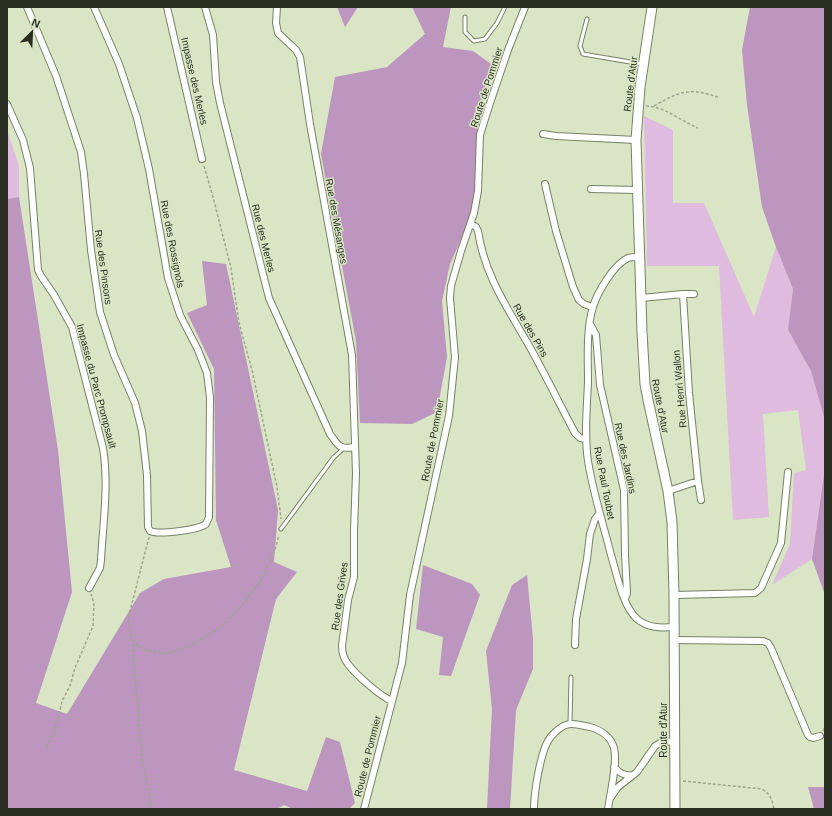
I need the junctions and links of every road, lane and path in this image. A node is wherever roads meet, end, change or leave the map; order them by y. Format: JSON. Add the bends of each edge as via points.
{"nodes":[{"id":1,"x":27,"y":7,"type":"edge"},
{"id":2,"x":94,"y":7,"type":"edge"},
{"id":3,"x":167,"y":7,"type":"edge"},
{"id":4,"x":206,"y":7,"type":"edge"},
{"id":5,"x":277,"y":7,"type":"edge"},
{"id":6,"x":505,"y":7,"type":"edge"},
{"id":7,"x":525,"y":7,"type":"edge"},
{"id":8,"x":652,"y":7,"type":"edge"},
{"id":9,"x":465,"y":17,"type":"dead end"},
{"id":10,"x":587,"y":19,"type":"dead end"},
{"id":11,"x":643,"y":64,"type":"junction"},
{"id":12,"x":720,"y":98,"type":"dead end"},
{"id":13,"x":7,"y":104,"type":"edge"},
{"id":14,"x":638,"y":105,"type":"junction"},
{"id":15,"x":654,"y":106,"type":"junction"},
{"id":16,"x":698,"y":128,"type":"dead end"},
{"id":17,"x":543,"y":134,"type":"dead end"},
{"id":18,"x":636,"y":140,"type":"junction"},
{"id":19,"x":202,"y":159,"type":"joint"},
{"id":20,"x":545,"y":184,"type":"dead end"},
{"id":21,"x":591,"y":189,"type":"dead end"},
{"id":22,"x":637,"y":190,"type":"junction"},
{"id":23,"x":471,"y":224,"type":"junction"},
{"id":24,"x":640,"y":257,"type":"junction"},
{"id":25,"x":683,"y":294,"type":"junction"},
{"id":26,"x":694,"y":294,"type":"dead end"},
{"id":27,"x":641,"y":298,"type":"junction"},
{"id":28,"x":592,"y":308,"type":"junction"},
{"id":29,"x":590,"y":323,"type":"junction"},
{"id":30,"x":586,"y":439,"type":"junction"},
{"id":31,"x":354,"y":448,"type":"junction"},
{"id":32,"x":343,"y":449,"type":"junction"},
{"id":33,"x":788,"y":472,"type":"dead end"},
{"id":34,"x":698,"y":481,"type":"junction"},
{"id":35,"x":668,"y":492,"type":"junction"},
{"id":36,"x":701,"y":500,"type":"dead end"},
{"id":37,"x":599,"y":514,"type":"junction"},
{"id":38,"x":281,"y":529,"type":"junction"},
{"id":39,"x":150,"y":531,"type":"junction"},
{"id":40,"x":89,"y":588,"type":"joint"},
{"id":41,"x":674,"y":595,"type":"junction"},
{"id":42,"x":625,"y":599,"type":"junction"},
{"id":43,"x":674,"y":627,"type":"junction"},
{"id":44,"x":132,"y":640,"type":"junction"},
{"id":45,"x":674,"y":640,"type":"junction"},
{"id":46,"x":575,"y":645,"type":"dead end"},
{"id":47,"x":571,"y":677,"type":"dead end"},
{"id":48,"x":392,"y":701,"type":"junction"},
{"id":49,"x":570,"y":724,"type":"junction"},
{"id":50,"x":820,"y":736,"type":"dead end"},
{"id":51,"x":674,"y":742,"type":"junction"},
{"id":52,"x":47,"y":747,"type":"dead end"},
{"id":53,"x":614,"y":766,"type":"junction"},
{"id":54,"x":633,"y":775,"type":"junction"},
{"id":55,"x":674,"y":781,"type":"junction"},
{"id":56,"x":609,"y":800,"type":"junction"},
{"id":57,"x":152,"y":809,"type":"edge"},
{"id":58,"x":364,"y":809,"type":"edge"},
{"id":59,"x":534,"y":809,"type":"edge"},
{"id":60,"x":608,"y":809,"type":"edge"},
{"id":61,"x":675,"y":809,"type":"edge"},
{"id":62,"x":774,"y":809,"type":"edge"}],
"edges":[{"from":1,"to":39,"type":"street","name":"Rue des Pinsons","via":[[56,76],[81,152],[100,312],[114,355],[135,404],[142,431],[147,475],[147,521]]},
{"from":2,"to":39,"type":"street","name":"Rue des Rossignols","via":[[119,64],[138,118],[168,278],[180,315],[203,362],[209,388],[208,521],[203,527],[157,533]]},
{"from":3,"to":19,"type":"street","name":"Impasse des Merles"},
{"from":4,"to":32,"type":"street","name":"Rue des Merles","via":[[213,35],[220,103],[269,298],[330,434]]},
{"from":5,"to":31,"type":"street","name":"Rue des Mésanges","via":[[276,29],[300,57],[352,356]]},
{"from":6,"to":9,"type":"lane","via":[[485,40],[474,41],[465,32]]},
{"from":7,"to":23,"type":"street","name":"Route de Pommier","via":[[482,128],[479,143],[478,192]]},
{"from":8,"to":11,"type":"main road","name":"Route d'Atur"},
{"from":10,"to":11,"type":"lane","via":[[580,46],[583,54]]},
{"from":11,"to":14,"type":"main road","name":"Route d'Atur"},
{"from":12,"to":15,"type":"path","via":[[691,91],[680,93]]},
{"from":13,"to":40,"type":"street","name":"Impasse du Parc Prompsault","via":[[23,140],[30,168],[38,270],[72,327],[105,459],[102,560]]},
{"from":14,"to":15,"type":"path"},
{"from":14,"to":18,"type":"main road","name":"Route d'Atur"},
{"from":15,"to":16,"type":"path"},
{"from":17,"to":18,"type":"street"},
{"from":18,"to":22,"type":"main road","name":"Route d'Atur"},
{"from":19,"to":38,"type":"path","via":[[231,268],[239,323],[252,370],[277,487]]},
{"from":20,"to":28,"type":"street","via":[[556,231],[574,287],[579,300]]},
{"from":21,"to":22,"type":"street"},
{"from":22,"to":24,"type":"main road","name":"Route d'Atur"},
{"from":23,"to":30,"type":"street","name":"Rue des Pins","via":[[478,231],[487,269],[499,295],[575,433]]},
{"from":23,"to":48,"type":"street","name":"Route de Pommier","via":[[461,251],[450,298],[455,357],[449,416],[410,594],[402,663]]},
{"from":24,"to":27,"type":"main road","name":"Route d'Atur"},
{"from":24,"to":28,"type":"street","name":"Rue Paul Toubet","via":[[629,258],[617,267]]},
{"from":25,"to":26,"type":"street"},
{"from":25,"to":27,"type":"street"},
{"from":25,"to":34,"type":"street","name":"Rue Henri Wallon","via":[[689,394]]},
{"from":27,"to":35,"type":"main road","name":"Route d'Atur","via":[[646,389]]},
{"from":28,"to":29,"type":"street","name":"Rue Paul Toubet"},
{"from":29,"to":30,"type":"street","name":"Rue Paul Toubet"},
{"from":29,"to":42,"type":"street","name":"Rue des Jardins","via":[[596,335],[600,385],[624,490],[627,593]]},
{"from":30,"to":37,"type":"street","name":"Rue Paul Toubet"},
{"from":31,"to":32,"type":"street"},
{"from":31,"to":48,"type":"street","name":"Rue des Grives","via":[[354,577],[347,607],[342,653],[348,665],[384,698]]},
{"from":32,"to":38,"type":"lane","via":[[334,457]]},
{"from":33,"to":41,"type":"street","via":[[781,543],[761,588],[754,593]]},
{"from":34,"to":35,"type":"street"},
{"from":34,"to":36,"type":"street","name":"Rue Henri Wallon"},
{"from":35,"to":41,"type":"main road","name":"Route d'Atur","via":[[672,522]]},
{"from":37,"to":42,"type":"street","name":"Rue Paul Toubet"},
{"from":37,"to":46,"type":"street","via":[[590,534],[576,619]]},
{"from":38,"to":44,"type":"path","via":[[262,579],[243,604],[221,626],[190,646],[164,654],[142,649]]},
{"from":39,"to":44,"type":"path","via":[[128,619]]},
{"from":40,"to":52,"type":"path","via":[[94,603],[93,626],[62,701],[57,724]]},
{"from":41,"to":43,"type":"main road","name":"Route d'Atur"},
{"from":42,"to":43,"type":"street","name":"Rue Paul Toubet","via":[[633,614],[643,624]]},
{"from":43,"to":45,"type":"main road","name":"Route d'Atur"},
{"from":44,"to":57,"type":"path","via":[[142,758]]},
{"from":45,"to":50,"type":"street","via":[[768,643],[808,734],[813,738]]},
{"from":45,"to":51,"type":"main road","name":"Route d'Atur"},
{"from":47,"to":49,"type":"lane"},
{"from":48,"to":58,"type":"street","name":"Route de Pommier"},
{"from":49,"to":53,"type":"street","via":[[602,732],[614,748]]},
{"from":49,"to":59,"type":"street","via":[[562,727],[546,745],[536,783]]},
{"from":51,"to":54,"type":"street","via":[[664,742],[655,746]]},
{"from":51,"to":55,"type":"main road","name":"Route d'Atur"},
{"from":53,"to":54,"type":"street","via":[[624,775]]},
{"from":53,"to":56,"type":"street"},
{"from":54,"to":56,"type":"street","via":[[618,787]]},
{"from":55,"to":61,"type":"main road","name":"Route d'Atur"},
{"from":55,"to":62,"type":"path","via":[[762,789],[771,798]]},
{"from":56,"to":60,"type":"street"}]}
